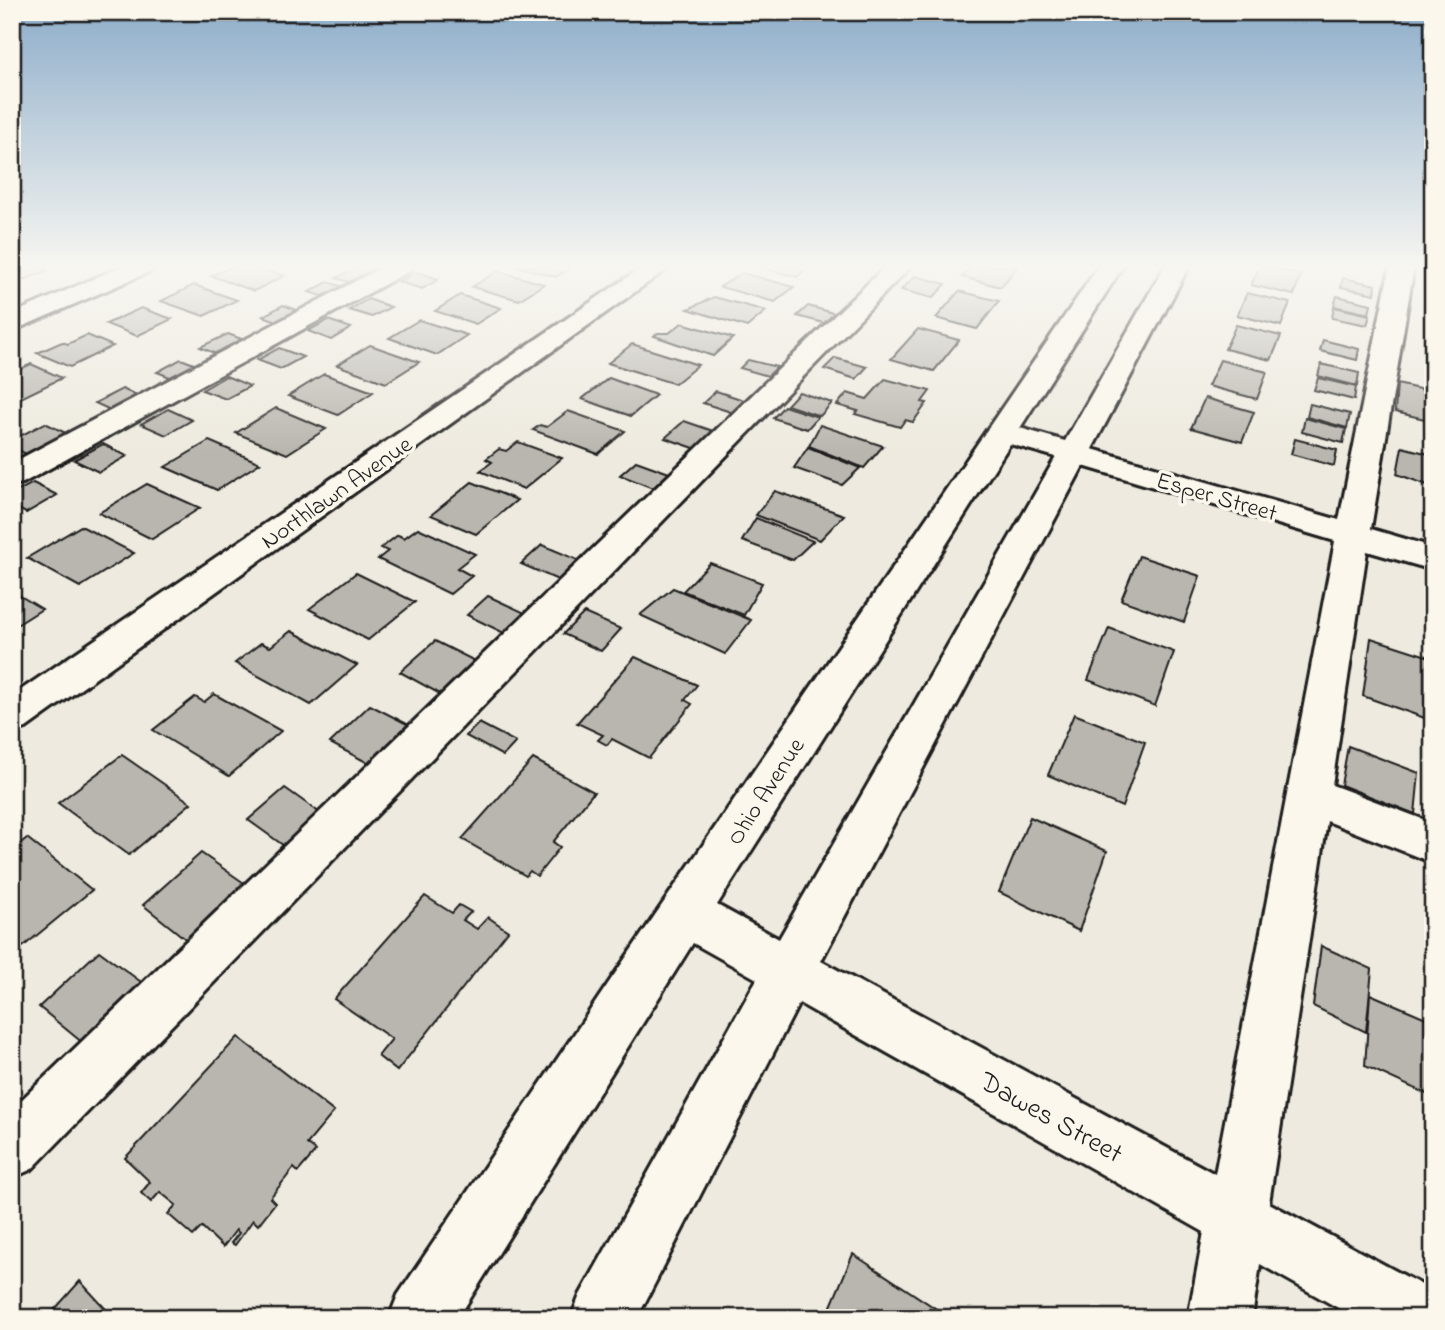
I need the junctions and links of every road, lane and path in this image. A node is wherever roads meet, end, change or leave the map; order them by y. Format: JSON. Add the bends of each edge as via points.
{"nodes":[{"id":1,"x":286,"y":328,"type":"edge"},
{"id":2,"x":570,"y":328,"type":"edge"},
{"id":3,"x":837,"y":328,"type":"edge"},
{"id":4,"x":1070,"y":328,"type":"edge"},
{"id":5,"x":1143,"y":328,"type":"edge"},
{"id":6,"x":1391,"y":328,"type":"edge"},
{"id":7,"x":1002,"y":432,"type":"junction"},
{"id":8,"x":1074,"y":454,"type":"junction"},
{"id":9,"x":12,"y":476,"type":"edge"},
{"id":10,"x":1354,"y":536,"type":"junction"},
{"id":11,"x":1433,"y":559,"type":"edge"},
{"id":12,"x":12,"y":717,"type":"edge"},
{"id":13,"x":1310,"y":795,"type":"junction"},
{"id":14,"x":1433,"y":844,"type":"edge"},
{"id":15,"x":685,"y":913,"type":"junction"},
{"id":16,"x":789,"y":970,"type":"junction"},
{"id":17,"x":12,"y":1149,"type":"edge"},
{"id":18,"x":1239,"y":1218,"type":"junction"},
{"id":19,"x":421,"y":1318,"type":"edge"},
{"id":20,"x":603,"y":1318,"type":"edge"},
{"id":21,"x":1220,"y":1318,"type":"edge"},
{"id":22,"x":1419,"y":1318,"type":"edge"}],
"edges":[{"from":1,"to":9,"type":"street"},
{"from":2,"to":12,"type":"street","name":"Northlawn Avenue"},
{"from":3,"to":17,"type":"street"},
{"from":4,"to":7,"type":"street","name":"Ohio Avenue"},
{"from":5,"to":8,"type":"street"},
{"from":6,"to":10,"type":"street"},
{"from":7,"to":8,"type":"street","name":"Esper Street"},
{"from":7,"to":15,"type":"street","name":"Ohio Avenue"},
{"from":8,"to":10,"type":"street","name":"Esper Street"},
{"from":8,"to":16,"type":"street"},
{"from":10,"to":11,"type":"street","name":"Esper Street"},
{"from":10,"to":13,"type":"street"},
{"from":13,"to":14,"type":"street"},
{"from":13,"to":18,"type":"street"},
{"from":15,"to":16,"type":"street","name":"Dawes Street"},
{"from":15,"to":19,"type":"street","name":"Ohio Avenue"},
{"from":16,"to":18,"type":"street","name":"Dawes Street"},
{"from":16,"to":20,"type":"street"},
{"from":18,"to":21,"type":"street"},
{"from":18,"to":22,"type":"street","name":"Dawes Street"}]}
